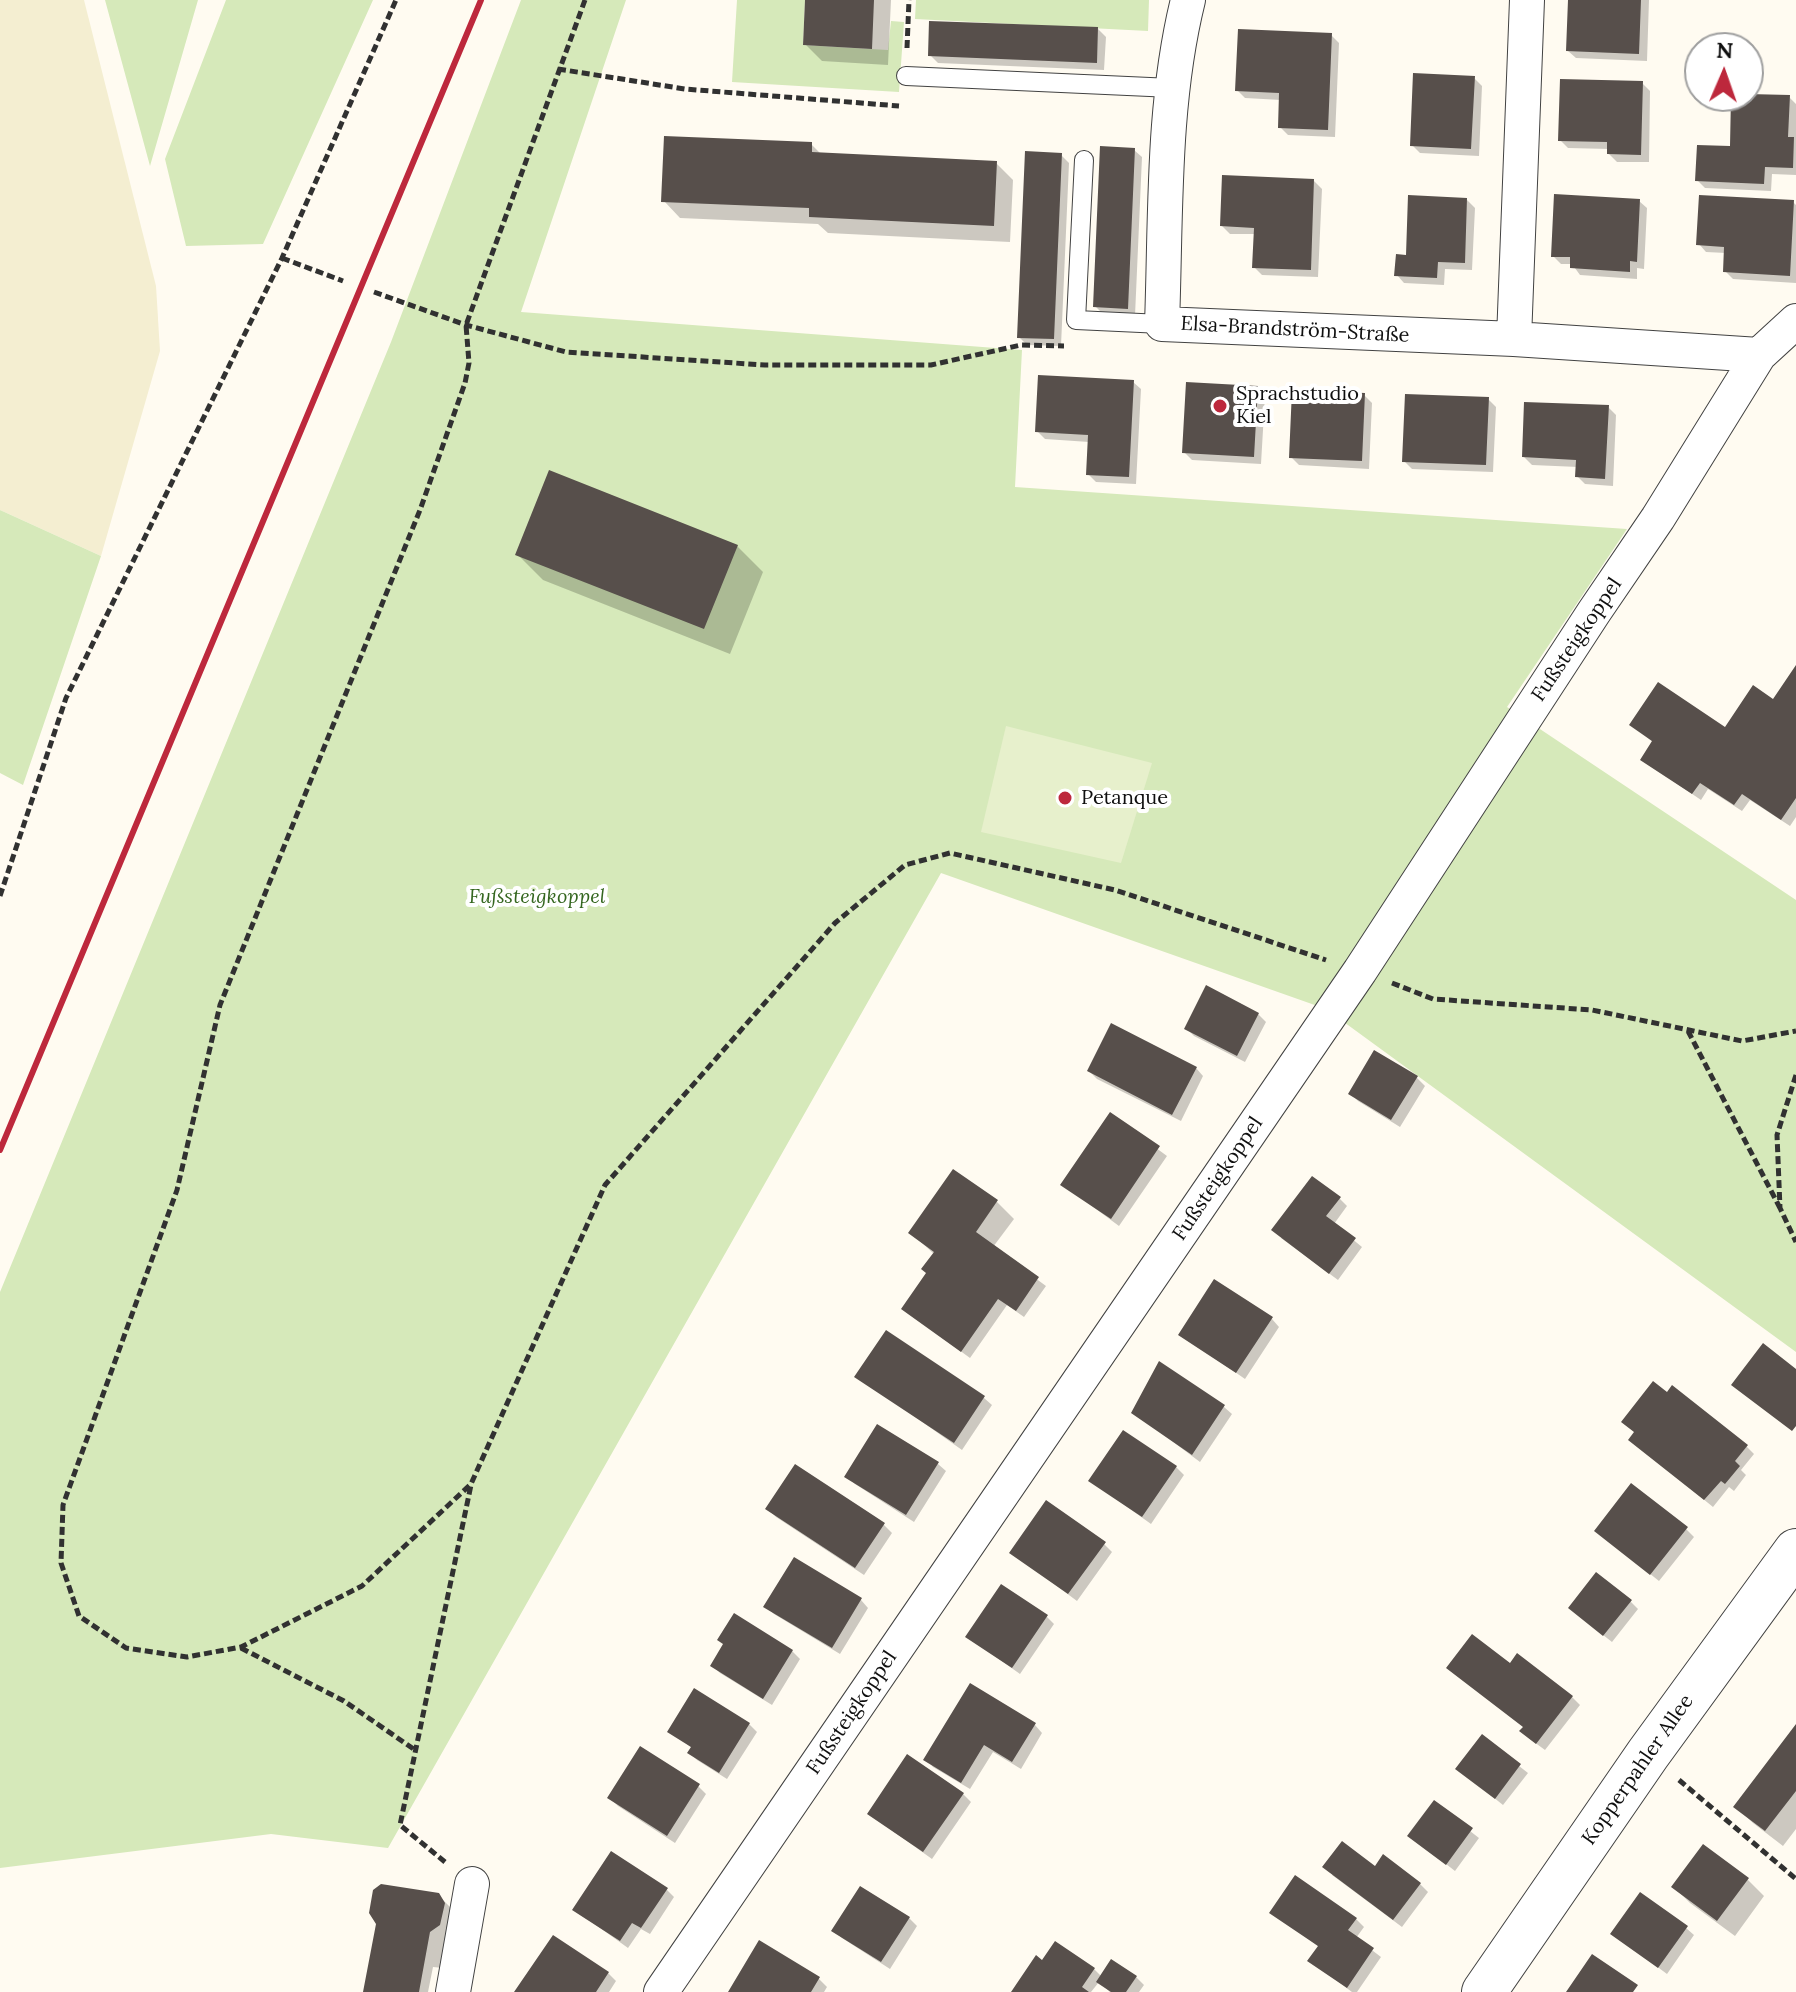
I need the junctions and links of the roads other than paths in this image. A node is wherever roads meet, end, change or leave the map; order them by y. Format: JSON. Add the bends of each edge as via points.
{"nodes":[{"id":1,"x":1188,"y":0,"type":"edge"},
{"id":2,"x":1527,"y":0,"type":"edge"},
{"id":3,"x":906,"y":76,"type":"road end"},
{"id":4,"x":1172,"y":88,"type":"junction"},
{"id":5,"x":1084,"y":160,"type":"dead end"},
{"id":6,"x":1796,"y":321,"type":"edge"},
{"id":7,"x":1162,"y":324,"type":"junction"},
{"id":8,"x":1514,"y":339,"type":"junction"},
{"id":9,"x":1759,"y":355,"type":"junction"},
{"id":10,"x":1796,"y":1551,"type":"edge"},
{"id":11,"x":472,"y":1884,"type":"road end"},
{"id":12,"x":453,"y":1992,"type":"edge"},
{"id":13,"x":661,"y":1992,"type":"edge"},
{"id":14,"x":1484,"y":1992,"type":"edge"}],
"edges":[{"from":1,"to":4,"type":"street","name":"Elsa-Brandström-Straße"},
{"from":2,"to":8,"type":"street"},
{"from":3,"to":4,"type":"lane"},
{"from":4,"to":7,"type":"street","name":"Elsa-Brandström-Straße"},
{"from":5,"to":7,"type":"lane","via":[[1076,320]]},
{"from":6,"to":9,"type":"street"},
{"from":7,"to":8,"type":"street","name":"Elsa-Brandström-Straße"},
{"from":8,"to":9,"type":"street","name":"Elsa-Brandström-Straße"},
{"from":9,"to":13,"type":"street","name":"Fußsteigkoppel","via":[[1360,971]]},
{"from":10,"to":14,"type":"street","name":"Kopperpahler Allee"},
{"from":11,"to":12,"type":"street"}]}
